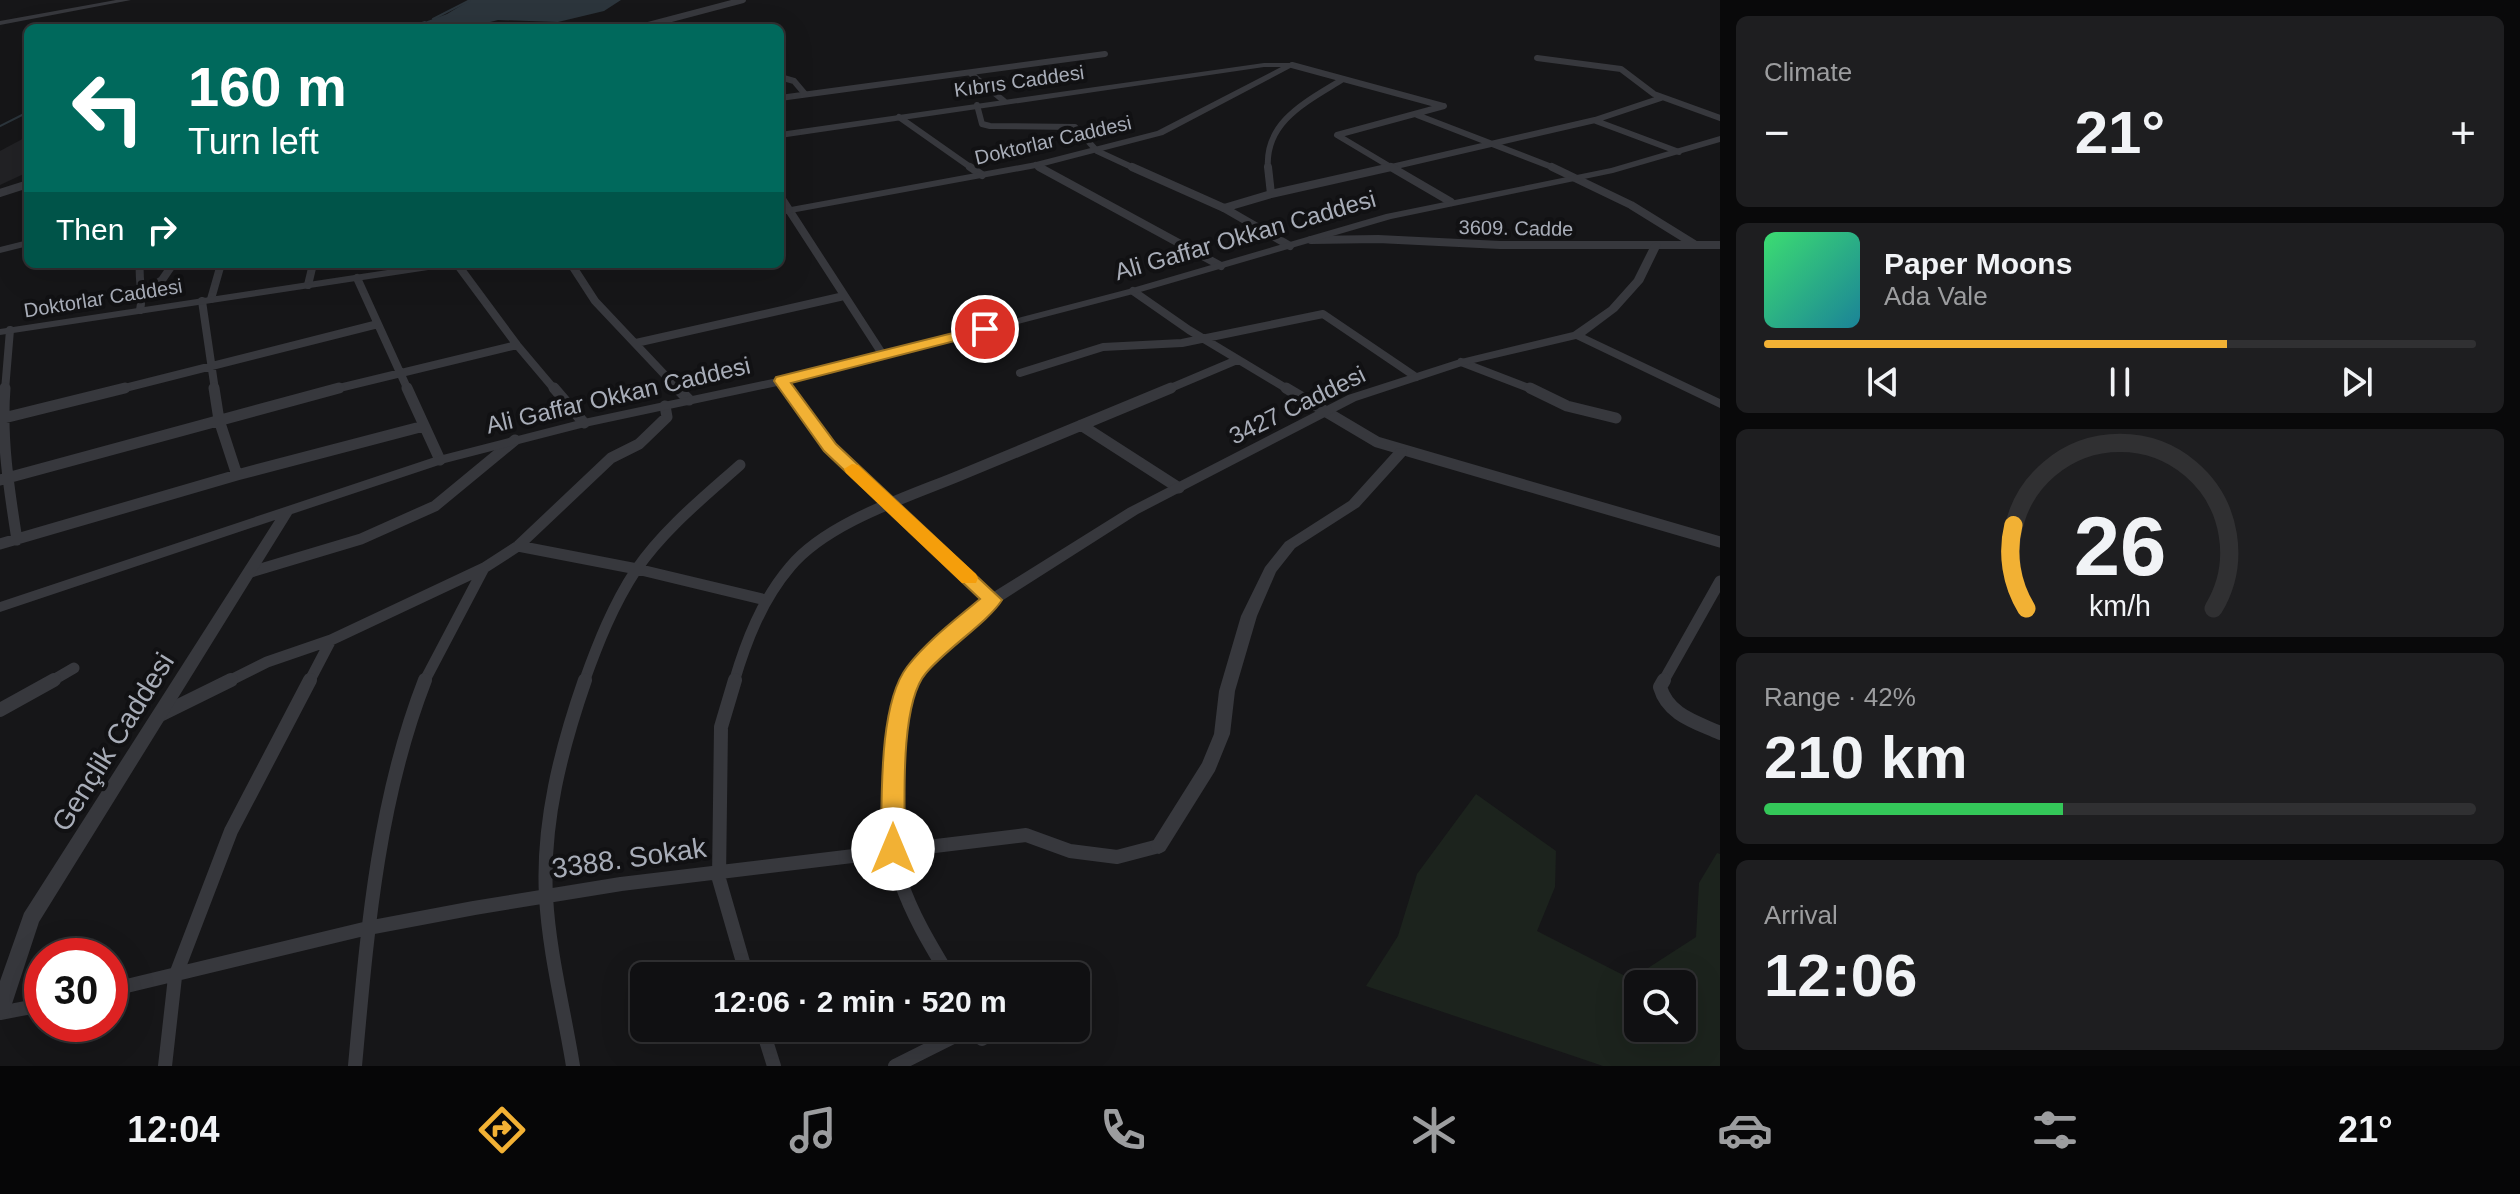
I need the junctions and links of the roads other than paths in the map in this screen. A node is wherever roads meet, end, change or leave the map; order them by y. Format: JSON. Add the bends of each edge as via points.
{"nodes":[{"id":1,"x":114,"y":0,"type":"edge"},
{"id":2,"x":128,"y":0,"type":"edge"},
{"id":3,"x":743,"y":0,"type":"edge"},
{"id":4,"x":0,"y":22,"type":"edge"},
{"id":5,"x":652,"y":24,"type":"edge"},
{"id":6,"x":1105,"y":54,"type":"dead end"},
{"id":7,"x":1537,"y":58,"type":"dead end"},
{"id":8,"x":1292,"y":65,"type":"junction"},
{"id":9,"x":970,"y":73,"type":"junction"},
{"id":10,"x":784,"y":78,"type":"edge"},
{"id":11,"x":1343,"y":79,"type":"junction"},
{"id":12,"x":805,"y":94,"type":"junction"},
{"id":13,"x":784,"y":97,"type":"edge"},
{"id":14,"x":1661,"y":98,"type":"junction"},
{"id":15,"x":1004,"y":101,"type":"junction"},
{"id":16,"x":977,"y":105,"type":"junction"},
{"id":17,"x":1417,"y":115,"type":"junction"},
{"id":18,"x":899,"y":117,"type":"junction"},
{"id":19,"x":1720,"y":118,"type":"edge"},
{"id":20,"x":1595,"y":120,"type":"junction"},
{"id":21,"x":784,"y":134,"type":"edge"},
{"id":22,"x":1720,"y":139,"type":"edge"},
{"id":23,"x":1492,"y":146,"type":"junction"},
{"id":24,"x":1097,"y":151,"type":"junction"},
{"id":25,"x":1679,"y":152,"type":"junction"},
{"id":26,"x":1036,"y":165,"type":"junction"},
{"id":27,"x":1392,"y":168,"type":"junction"},
{"id":28,"x":982,"y":175,"type":"junction"},
{"id":29,"x":1577,"y":176,"type":"junction"},
{"id":30,"x":24,"y":185,"type":"edge"},
{"id":31,"x":0,"y":193,"type":"edge"},
{"id":32,"x":1271,"y":194,"type":"junction"},
{"id":33,"x":1451,"y":202,"type":"junction"},
{"id":34,"x":1224,"y":208,"type":"junction"},
{"id":35,"x":784,"y":212,"type":"edge"},
{"id":36,"x":1311,"y":240,"type":"junction"},
{"id":37,"x":24,"y":244,"type":"edge"},
{"id":38,"x":1694,"y":244,"type":"junction"},
{"id":39,"x":1656,"y":245,"type":"junction"},
{"id":40,"x":1720,"y":245,"type":"edge"},
{"id":41,"x":1290,"y":246,"type":"junction"},
{"id":42,"x":0,"y":250,"type":"edge"},
{"id":43,"x":1221,"y":266,"type":"junction"},
{"id":44,"x":140,"y":268,"type":"edge"},
{"id":45,"x":170,"y":268,"type":"edge"},
{"id":46,"x":219,"y":268,"type":"edge"},
{"id":47,"x":312,"y":268,"type":"edge"},
{"id":48,"x":422,"y":268,"type":"edge"},
{"id":49,"x":460,"y":268,"type":"edge"},
{"id":50,"x":574,"y":268,"type":"edge"},
{"id":51,"x":357,"y":278,"type":"junction"},
{"id":52,"x":308,"y":285,"type":"junction"},
{"id":53,"x":1133,"y":291,"type":"junction"},
{"id":54,"x":144,"y":292,"type":"junction"},
{"id":55,"x":844,"y":296,"type":"junction"},
{"id":56,"x":206,"y":300,"type":"junction"},
{"id":57,"x":140,"y":310,"type":"junction"},
{"id":58,"x":378,"y":324,"type":"junction"},
{"id":59,"x":5,"y":331,"type":"edge"},
{"id":60,"x":1577,"y":335,"type":"junction"},
{"id":61,"x":1202,"y":338,"type":"junction"},
{"id":62,"x":636,"y":343,"type":"junction"},
{"id":63,"x":517,"y":345,"type":"junction"},
{"id":64,"x":883,"y":355,"type":"junction"},
{"id":65,"x":1237,"y":360,"type":"junction"},
{"id":66,"x":1461,"y":362,"type":"junction"},
{"id":67,"x":213,"y":366,"type":"junction"},
{"id":68,"x":400,"y":371,"type":"junction"},
{"id":69,"x":1020,"y":373,"type":"dead end"},
{"id":70,"x":1416,"y":377,"type":"junction"},
{"id":71,"x":782,"y":381,"type":"junction"},
{"id":72,"x":689,"y":400,"type":"junction"},
{"id":73,"x":1720,"y":404,"type":"edge"},
{"id":74,"x":665,"y":406,"type":"junction"},
{"id":75,"x":1325,"y":412,"type":"junction"},
{"id":76,"x":2,"y":418,"type":"edge"},
{"id":77,"x":1616,"y":418,"type":"dead end"},
{"id":78,"x":219,"y":420,"type":"junction"},
{"id":79,"x":584,"y":423,"type":"junction"},
{"id":80,"x":1081,"y":425,"type":"junction"},
{"id":81,"x":424,"y":426,"type":"junction"},
{"id":82,"x":515,"y":440,"type":"junction"},
{"id":83,"x":1401,"y":452,"type":"junction"},
{"id":84,"x":440,"y":460,"type":"junction"},
{"id":85,"x":740,"y":465,"type":"dead end"},
{"id":86,"x":237,"y":475,"type":"junction"},
{"id":87,"x":4,"y":478,"type":"edge"},
{"id":88,"x":1179,"y":488,"type":"junction"},
{"id":89,"x":890,"y":505,"type":"junction"},
{"id":90,"x":288,"y":510,"type":"junction"},
{"id":91,"x":17,"y":540,"type":"junction"},
{"id":92,"x":1720,"y":542,"type":"edge"},
{"id":93,"x":0,"y":544,"type":"edge"},
{"id":94,"x":518,"y":546,"type":"junction"},
{"id":95,"x":484,"y":568,"type":"junction"},
{"id":96,"x":637,"y":569,"type":"junction"},
{"id":97,"x":251,"y":572,"type":"junction"},
{"id":98,"x":1720,"y":581,"type":"edge"},
{"id":99,"x":766,"y":600,"type":"junction"},
{"id":100,"x":992,"y":600,"type":"junction"},
{"id":101,"x":0,"y":607,"type":"edge"},
{"id":102,"x":331,"y":640,"type":"junction"},
{"id":103,"x":74,"y":668,"type":"dead end"},
{"id":104,"x":0,"y":710,"type":"edge"},
{"id":105,"x":160,"y":715,"type":"junction"},
{"id":106,"x":1720,"y":733,"type":"edge"},
{"id":107,"x":1159,"y":846,"type":"joint"},
{"id":108,"x":893,"y":849,"type":"junction"},
{"id":109,"x":720,"y":871,"type":"junction"},
{"id":110,"x":545,"y":896,"type":"junction"},
{"id":111,"x":368,"y":928,"type":"junction"},
{"id":112,"x":743,"y":962,"type":"edge"},
{"id":113,"x":941,"y":962,"type":"edge"},
{"id":114,"x":175,"y":977,"type":"junction"},
{"id":115,"x":128,"y":986,"type":"edge"},
{"id":116,"x":24,"y":1008,"type":"edge"},
{"id":117,"x":0,"y":1012,"type":"edge"},
{"id":118,"x":766,"y":1042,"type":"edge"},
{"id":119,"x":953,"y":1042,"type":"edge"},
{"id":120,"x":165,"y":1066,"type":"edge"},
{"id":121,"x":355,"y":1066,"type":"edge"},
{"id":122,"x":573,"y":1066,"type":"edge"},
{"id":123,"x":774,"y":1066,"type":"edge"},
{"id":124,"x":895,"y":1066,"type":"edge"}],
"edges":[{"from":1,"to":4,"type":"street"},
{"from":2,"to":4,"type":"street"},
{"from":3,"to":5,"type":"street"},
{"from":6,"to":9,"type":"street"},
{"from":7,"to":14,"type":"street","via":[[1621,69],[1631,82]]},
{"from":8,"to":11,"type":"street"},
{"from":8,"to":15,"type":"street","name":"Kıbrıs Caddesi"},
{"from":8,"to":24,"type":"street","name":"Doktorlar Caddesi","via":[[1160,133]]},
{"from":9,"to":12,"type":"street"},
{"from":9,"to":15,"type":"street"},
{"from":10,"to":12,"type":"street"},
{"from":11,"to":17,"type":"street","via":[[1444,106]]},
{"from":11,"to":32,"type":"street","via":[[1293,111],[1277,128],[1267,147]]},
{"from":12,"to":13,"type":"street"},
{"from":14,"to":19,"type":"street"},
{"from":14,"to":20,"type":"street"},
{"from":15,"to":16,"type":"street","name":"Kıbrıs Caddesi"},
{"from":16,"to":18,"type":"street","name":"Kıbrıs Caddesi"},
{"from":16,"to":24,"type":"street","via":[[982,124],[1075,127]]},
{"from":17,"to":23,"type":"street"},
{"from":17,"to":27,"type":"street","via":[[1337,135]]},
{"from":18,"to":21,"type":"street","name":"Kıbrıs Caddesi"},
{"from":18,"to":28,"type":"street"},
{"from":20,"to":23,"type":"street"},
{"from":20,"to":25,"type":"street"},
{"from":22,"to":25,"type":"street","name":"Ali Gaffar Okkan Caddesi"},
{"from":23,"to":27,"type":"street"},
{"from":23,"to":29,"type":"street"},
{"from":24,"to":26,"type":"street","name":"Doktorlar Caddesi"},
{"from":24,"to":34,"type":"street"},
{"from":25,"to":29,"type":"street","name":"Ali Gaffar Okkan Caddesi"},
{"from":26,"to":28,"type":"street","name":"Doktorlar Caddesi"},
{"from":26,"to":43,"type":"street"},
{"from":27,"to":32,"type":"street"},
{"from":27,"to":33,"type":"street"},
{"from":28,"to":35,"type":"street","name":"Doktorlar Caddesi"},
{"from":29,"to":33,"type":"street","name":"Ali Gaffar Okkan Caddesi"},
{"from":29,"to":38,"type":"street"},
{"from":30,"to":31,"type":"street"},
{"from":32,"to":34,"type":"street"},
{"from":33,"to":36,"type":"street","name":"Ali Gaffar Okkan Caddesi"},
{"from":34,"to":41,"type":"street"},
{"from":35,"to":55,"type":"street"},
{"from":36,"to":39,"type":"street","name":"3609. Cadde"},
{"from":36,"to":41,"type":"street","name":"Ali Gaffar Okkan Caddesi"},
{"from":37,"to":42,"type":"street"},
{"from":38,"to":39,"type":"street","name":"3609. Cadde"},
{"from":38,"to":40,"type":"street","name":"3609. Cadde"},
{"from":39,"to":60,"type":"street","name":"3427 Caddesi","via":[[1639,280],[1613,309]]},
{"from":41,"to":43,"type":"street","name":"Ali Gaffar Okkan Caddesi"},
{"from":43,"to":53,"type":"street","name":"Ali Gaffar Okkan Caddesi"},
{"from":44,"to":54,"type":"street"},
{"from":45,"to":54,"type":"street"},
{"from":46,"to":56,"type":"street"},
{"from":47,"to":52,"type":"street"},
{"from":48,"to":51,"type":"street","name":"Doktorlar Caddesi"},
{"from":49,"to":63,"type":"street"},
{"from":50,"to":62,"type":"street","via":[[595,301]]},
{"from":51,"to":52,"type":"street","name":"Doktorlar Caddesi"},
{"from":51,"to":58,"type":"street"},
{"from":52,"to":56,"type":"street","name":"Doktorlar Caddesi"},
{"from":53,"to":61,"type":"street"},
{"from":53,"to":64,"type":"street","name":"Ali Gaffar Okkan Caddesi"},
{"from":54,"to":57,"type":"street"},
{"from":55,"to":62,"type":"street"},
{"from":55,"to":64,"type":"street"},
{"from":56,"to":57,"type":"street","name":"Doktorlar Caddesi"},
{"from":56,"to":67,"type":"street"},
{"from":57,"to":59,"type":"street","name":"Doktorlar Caddesi"},
{"from":58,"to":67,"type":"street"},
{"from":58,"to":68,"type":"street"},
{"from":59,"to":76,"type":"street"},
{"from":60,"to":66,"type":"street","name":"3427 Caddesi"},
{"from":60,"to":73,"type":"street"},
{"from":61,"to":65,"type":"street"},
{"from":61,"to":69,"type":"street","via":[[1103,347]]},
{"from":61,"to":70,"type":"street","via":[[1323,314]]},
{"from":62,"to":72,"type":"street"},
{"from":63,"to":68,"type":"street"},
{"from":63,"to":79,"type":"street"},
{"from":64,"to":71,"type":"street","name":"Ali Gaffar Okkan Caddesi"},
{"from":65,"to":75,"type":"street"},
{"from":65,"to":80,"type":"street"},
{"from":66,"to":70,"type":"street","name":"3427 Caddesi"},
{"from":66,"to":77,"type":"street","via":[[1567,406]]},
{"from":67,"to":76,"type":"street"},
{"from":67,"to":78,"type":"street"},
{"from":68,"to":78,"type":"street"},
{"from":68,"to":81,"type":"street"},
{"from":70,"to":75,"type":"street","name":"3427 Caddesi"},
{"from":71,"to":72,"type":"street","name":"Ali Gaffar Okkan Caddesi"},
{"from":71,"to":89,"type":"street","via":[[830,448]]},
{"from":72,"to":74,"type":"street","name":"Ali Gaffar Okkan Caddesi"},
{"from":74,"to":79,"type":"street","name":"Ali Gaffar Okkan Caddesi"},
{"from":74,"to":94,"type":"street","via":[[667,417],[659,428],[611,458]]},
{"from":75,"to":83,"type":"street"},
{"from":75,"to":88,"type":"street","name":"3427 Caddesi"},
{"from":76,"to":87,"type":"street"},
{"from":78,"to":86,"type":"street"},
{"from":78,"to":87,"type":"street"},
{"from":79,"to":82,"type":"street","name":"Ali Gaffar Okkan Caddesi"},
{"from":80,"to":88,"type":"street"},
{"from":80,"to":89,"type":"street"},
{"from":81,"to":84,"type":"street"},
{"from":81,"to":86,"type":"street"},
{"from":82,"to":84,"type":"street","name":"Ali Gaffar Okkan Caddesi"},
{"from":82,"to":97,"type":"street","via":[[435,506],[361,539]]},
{"from":83,"to":92,"type":"street"},
{"from":83,"to":107,"type":"street","via":[[1354,504],[1290,545],[1270,570],[1249,616],[1227,691],[1222,734],[1209,766]]},
{"from":84,"to":90,"type":"street","name":"Ali Gaffar Okkan Caddesi"},
{"from":85,"to":96,"type":"street"},
{"from":86,"to":91,"type":"street"},
{"from":87,"to":91,"type":"street"},
{"from":88,"to":100,"type":"street","name":"3427 Caddesi"},
{"from":89,"to":99,"type":"street","via":[[825,537],[791,565]]},
{"from":89,"to":100,"type":"street"},
{"from":90,"to":97,"type":"street","name":"Gençlik Caddesi"},
{"from":90,"to":101,"type":"street","name":"Ali Gaffar Okkan Caddesi"},
{"from":91,"to":93,"type":"street"},
{"from":94,"to":95,"type":"street"},
{"from":94,"to":96,"type":"street"},
{"from":95,"to":102,"type":"street"},
{"from":95,"to":111,"type":"street","via":[[420,692],[389,790]]},
{"from":96,"to":99,"type":"street"},
{"from":96,"to":110,"type":"street","via":[[607,623],[570,724],[547,823]]},
{"from":97,"to":105,"type":"street","name":"Gençlik Caddesi"},
{"from":98,"to":106,"type":"street","via":[[1660,687],[1673,709]]},
{"from":99,"to":109,"type":"street","via":[[743,650],[721,727]]},
{"from":100,"to":108,"type":"street","via":[[914,673],[893,759]]},
{"from":102,"to":105,"type":"street","via":[[267,662]]},
{"from":102,"to":114,"type":"street","via":[[231,831]]},
{"from":103,"to":104,"type":"street"},
{"from":105,"to":117,"type":"street","name":"Gençlik Caddesi","via":[[31,919]]},
{"from":107,"to":108,"type":"street","name":"3388. Sokak","via":[[1117,857],[1070,851],[1026,835]]},
{"from":108,"to":109,"type":"street","name":"3388. Sokak"},
{"from":108,"to":113,"type":"street","via":[[910,906]]},
{"from":109,"to":110,"type":"street","name":"3388. Sokak"},
{"from":109,"to":112,"type":"street"},
{"from":110,"to":111,"type":"street","name":"3388. Sokak"},
{"from":110,"to":122,"type":"street"},
{"from":111,"to":114,"type":"street","name":"3388. Sokak"},
{"from":111,"to":121,"type":"street"},
{"from":114,"to":115,"type":"street","name":"3388. Sokak"},
{"from":114,"to":120,"type":"street"},
{"from":116,"to":117,"type":"street"},
{"from":118,"to":123,"type":"street"},
{"from":119,"to":124,"type":"street"}]}
